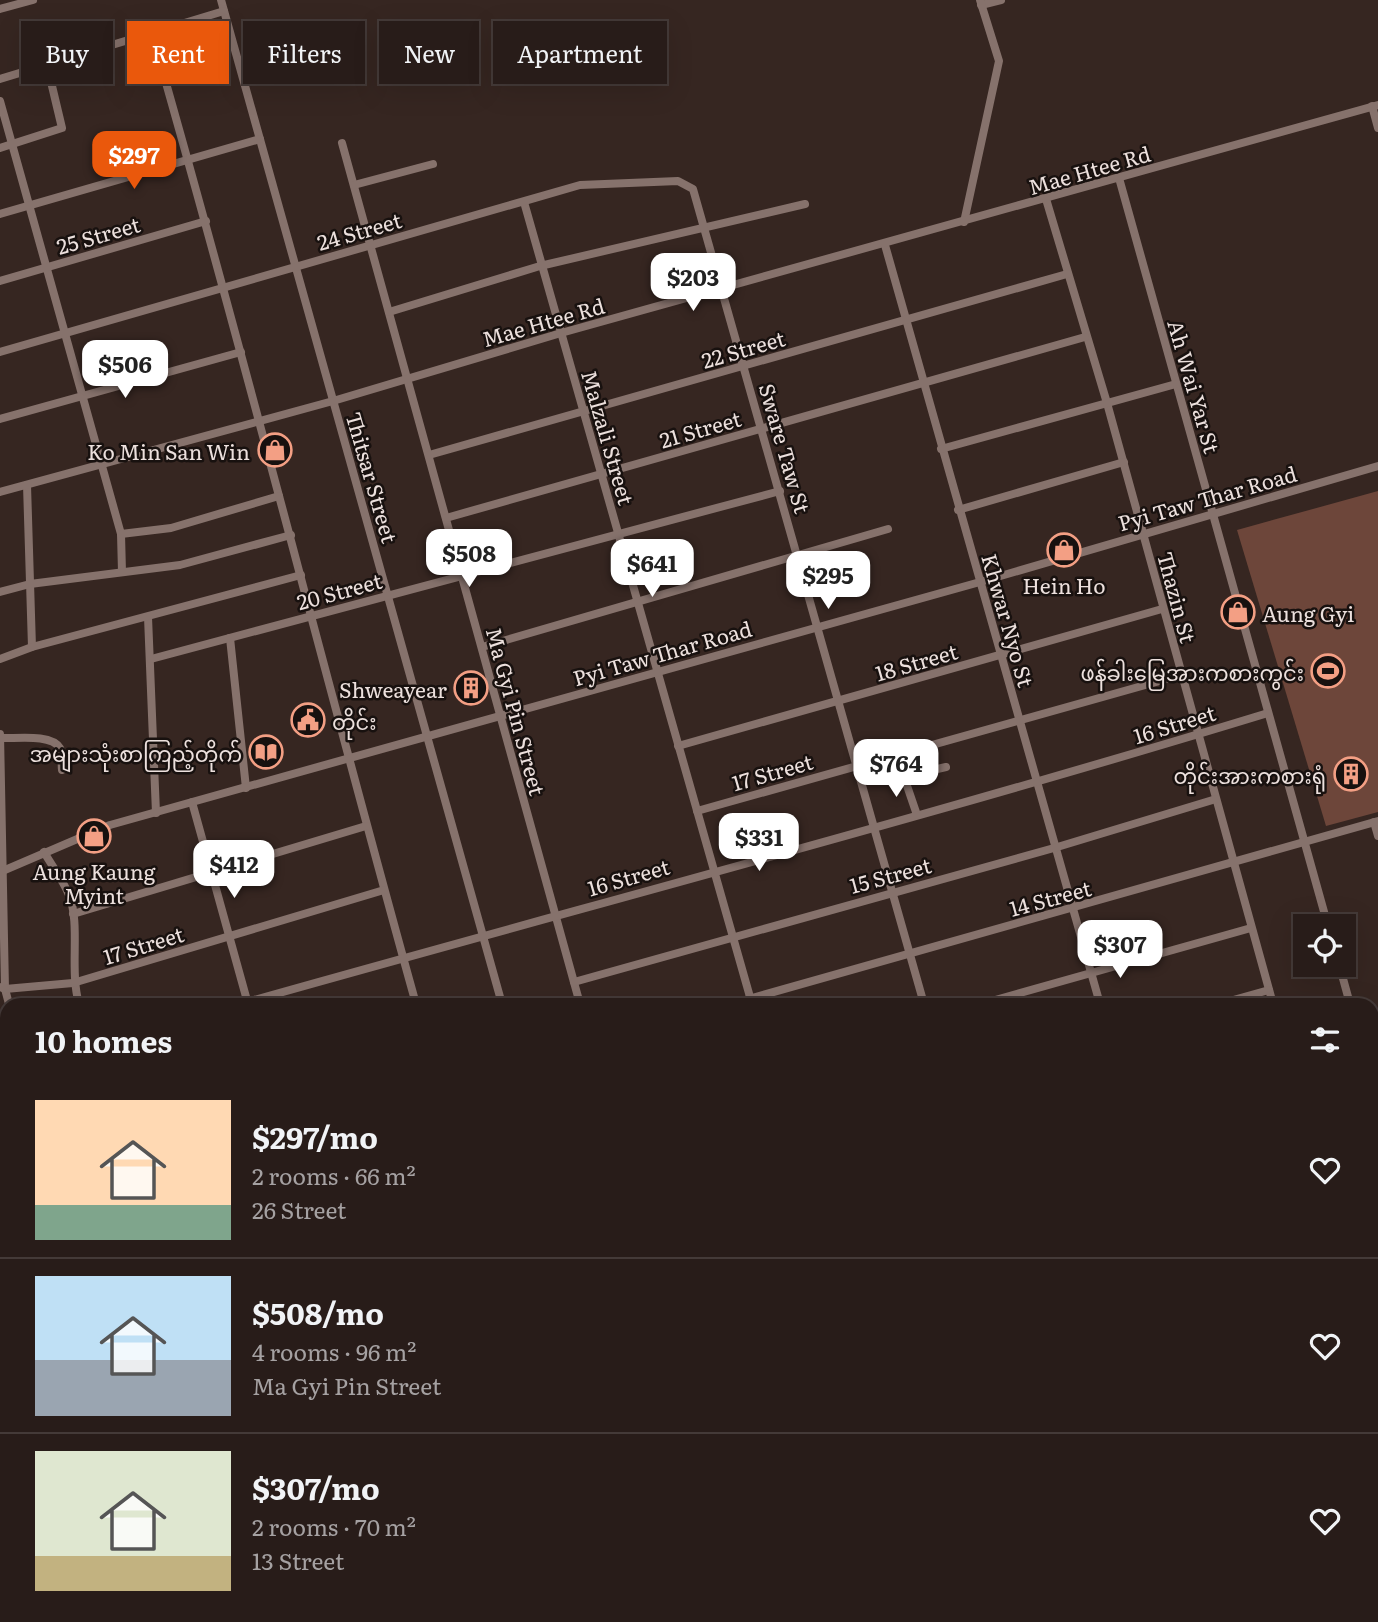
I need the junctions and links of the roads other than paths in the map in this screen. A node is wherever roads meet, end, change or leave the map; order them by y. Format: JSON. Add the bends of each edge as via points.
{"nodes":[{"id":1,"x":33,"y":0,"type":"edge"},
{"id":2,"x":221,"y":0,"type":"edge"},
{"id":3,"x":1001,"y":0,"type":"edge"},
{"id":4,"x":981,"y":3,"type":"edge"},
{"id":5,"x":0,"y":9,"type":"edge"},
{"id":6,"x":224,"y":12,"type":"junction"},
{"id":7,"x":195,"y":21,"type":"edge"},
{"id":8,"x":21,"y":73,"type":"edge"},
{"id":9,"x":0,"y":79,"type":"edge"},
{"id":10,"x":52,"y":84,"type":"edge"},
{"id":11,"x":166,"y":84,"type":"edge"},
{"id":12,"x":0,"y":101,"type":"edge"},
{"id":13,"x":1375,"y":106,"type":"edge"},
{"id":14,"x":1378,"y":128,"type":"edge"},
{"id":15,"x":260,"y":139,"type":"junction"},
{"id":16,"x":342,"y":143,"type":"dead end"},
{"id":17,"x":11,"y":145,"type":"junction"},
{"id":18,"x":0,"y":148,"type":"edge"},
{"id":19,"x":188,"y":160,"type":"junction"},
{"id":20,"x":433,"y":164,"type":"dead end"},
{"id":21,"x":1119,"y":178,"type":"junction"},
{"id":22,"x":354,"y":185,"type":"junction"},
{"id":23,"x":1046,"y":199,"type":"junction"},
{"id":24,"x":524,"y":202,"type":"junction"},
{"id":25,"x":805,"y":204,"type":"dead end"},
{"id":26,"x":29,"y":206,"type":"junction"},
{"id":27,"x":0,"y":214,"type":"edge"},
{"id":28,"x":206,"y":221,"type":"junction"},
{"id":29,"x":964,"y":222,"type":"junction"},
{"id":30,"x":705,"y":225,"type":"junction"},
{"id":31,"x":370,"y":245,"type":"junction"},
{"id":32,"x":885,"y":245,"type":"junction"},
{"id":33,"x":540,"y":266,"type":"junction"},
{"id":34,"x":295,"y":267,"type":"junction"},
{"id":35,"x":47,"y":268,"type":"junction"},
{"id":36,"x":1067,"y":274,"type":"junction"},
{"id":37,"x":0,"y":281,"type":"edge"},
{"id":38,"x":225,"y":289,"type":"junction"},
{"id":39,"x":723,"y":290,"type":"junction"},
{"id":40,"x":389,"y":312,"type":"junction"},
{"id":41,"x":906,"y":321,"type":"junction"},
{"id":42,"x":65,"y":333,"type":"junction"},
{"id":43,"x":561,"y":333,"type":"junction"},
{"id":44,"x":1085,"y":337,"type":"junction"},
{"id":45,"x":0,"y":352,"type":"edge"},
{"id":46,"x":241,"y":352,"type":"junction"},
{"id":47,"x":744,"y":366,"type":"junction"},
{"id":48,"x":407,"y":378,"type":"junction"},
{"id":49,"x":1176,"y":384,"type":"junction"},
{"id":50,"x":923,"y":385,"type":"junction"},
{"id":51,"x":83,"y":397,"type":"junction"},
{"id":52,"x":333,"y":401,"type":"junction"},
{"id":53,"x":1107,"y":403,"type":"junction"},
{"id":54,"x":583,"y":411,"type":"junction"},
{"id":55,"x":0,"y":419,"type":"edge"},
{"id":56,"x":258,"y":420,"type":"junction"},
{"id":57,"x":762,"y":429,"type":"junction"},
{"id":58,"x":941,"y":449,"type":"junction"},
{"id":59,"x":429,"y":455,"type":"junction"},
{"id":60,"x":1124,"y":462,"type":"junction"},
{"id":61,"x":102,"y":464,"type":"junction"},
{"id":62,"x":1378,"y":466,"type":"edge"},
{"id":63,"x":601,"y":474,"type":"junction"},
{"id":64,"x":27,"y":485,"type":"junction"},
{"id":65,"x":780,"y":491,"type":"junction"},
{"id":66,"x":0,"y":492,"type":"edge"},
{"id":67,"x":279,"y":496,"type":"junction"},
{"id":68,"x":958,"y":510,"type":"junction"},
{"id":69,"x":1212,"y":514,"type":"junction"},
{"id":70,"x":446,"y":518,"type":"junction"},
{"id":71,"x":888,"y":529,"type":"dead end"},
{"id":72,"x":121,"y":534,"type":"junction"},
{"id":73,"x":618,"y":534,"type":"junction"},
{"id":74,"x":291,"y":535,"type":"junction"},
{"id":75,"x":1142,"y":535,"type":"junction"},
{"id":76,"x":798,"y":556,"type":"junction"},
{"id":77,"x":122,"y":572,"type":"junction"},
{"id":78,"x":301,"y":575,"type":"junction"},
{"id":79,"x":462,"y":576,"type":"junction"},
{"id":80,"x":980,"y":582,"type":"junction"},
{"id":81,"x":30,"y":584,"type":"junction"},
{"id":82,"x":0,"y":592,"type":"edge"},
{"id":83,"x":387,"y":596,"type":"junction"},
{"id":84,"x":637,"y":602,"type":"junction"},
{"id":85,"x":1162,"y":610,"type":"junction"},
{"id":86,"x":312,"y":616,"type":"junction"},
{"id":87,"x":148,"y":617,"type":"junction"},
{"id":88,"x":818,"y":626,"type":"junction"},
{"id":89,"x":230,"y":638,"type":"junction"},
{"id":90,"x":32,"y":647,"type":"junction"},
{"id":91,"x":482,"y":647,"type":"junction"},
{"id":92,"x":1000,"y":655,"type":"junction"},
{"id":93,"x":0,"y":659,"type":"edge"},
{"id":94,"x":151,"y":659,"type":"junction"},
{"id":95,"x":657,"y":671,"type":"junction"},
{"id":96,"x":1181,"y":675,"type":"junction"},
{"id":97,"x":839,"y":702,"type":"junction"},
{"id":98,"x":1268,"y":713,"type":"junction"},
{"id":99,"x":501,"y":716,"type":"junction"},
{"id":100,"x":1019,"y":720,"type":"junction"},
{"id":101,"x":1197,"y":734,"type":"junction"},
{"id":102,"x":0,"y":737,"type":"edge"},
{"id":103,"x":427,"y":737,"type":"junction"},
{"id":104,"x":678,"y":746,"type":"junction"},
{"id":105,"x":897,"y":754,"type":"junction"},
{"id":106,"x":348,"y":759,"type":"junction"},
{"id":107,"x":857,"y":765,"type":"junction"},
{"id":108,"x":946,"y":767,"type":"dead end"},
{"id":109,"x":62,"y":770,"type":"dead end"},
{"id":110,"x":903,"y":774,"type":"junction"},
{"id":111,"x":1037,"y":783,"type":"junction"},
{"id":112,"x":246,"y":788,"type":"junction"},
{"id":113,"x":1216,"y":799,"type":"junction"},
{"id":114,"x":192,"y":803,"type":"junction"},
{"id":115,"x":697,"y":811,"type":"junction"},
{"id":116,"x":156,"y":813,"type":"junction"},
{"id":117,"x":917,"y":815,"type":"junction"},
{"id":118,"x":1376,"y":822,"type":"edge"},
{"id":119,"x":366,"y":826,"type":"junction"},
{"id":120,"x":874,"y":827,"type":"junction"},
{"id":121,"x":1378,"y":836,"type":"edge"},
{"id":122,"x":1304,"y":842,"type":"junction"},
{"id":123,"x":1054,"y":848,"type":"junction"},
{"id":124,"x":44,"y":852,"type":"junction"},
{"id":125,"x":1234,"y":863,"type":"junction"},
{"id":126,"x":714,"y":870,"type":"junction"},
{"id":127,"x":2,"y":871,"type":"edge"},
{"id":128,"x":212,"y":873,"type":"junction"},
{"id":129,"x":384,"y":890,"type":"junction"},
{"id":130,"x":892,"y":891,"type":"junction"},
{"id":131,"x":1072,"y":910,"type":"junction"},
{"id":132,"x":72,"y":914,"type":"junction"},
{"id":133,"x":1325,"y":914,"type":"edge"},
{"id":134,"x":556,"y":915,"type":"junction"},
{"id":135,"x":1251,"y":928,"type":"junction"},
{"id":136,"x":229,"y":936,"type":"junction"},
{"id":137,"x":482,"y":936,"type":"junction"},
{"id":138,"x":733,"y":936,"type":"junction"},
{"id":139,"x":910,"y":953,"type":"junction"},
{"id":140,"x":403,"y":958,"type":"junction"},
{"id":141,"x":1091,"y":973,"type":"junction"},
{"id":142,"x":1343,"y":977,"type":"edge"},
{"id":143,"x":574,"y":982,"type":"junction"},
{"id":144,"x":73,"y":983,"type":"junction"},
{"id":145,"x":2,"y":988,"type":"edge"},
{"id":146,"x":1269,"y":990,"type":"junction"},
{"id":147,"x":77,"y":998,"type":"edge"},
{"id":148,"x":244,"y":998,"type":"edge"},
{"id":149,"x":266,"y":998,"type":"edge"},
{"id":150,"x":414,"y":998,"type":"edge"},
{"id":151,"x":500,"y":998,"type":"edge"},
{"id":152,"x":578,"y":998,"type":"edge"},
{"id":153,"x":750,"y":998,"type":"edge"},
{"id":154,"x":764,"y":998,"type":"edge"},
{"id":155,"x":922,"y":998,"type":"edge"},
{"id":156,"x":1002,"y":998,"type":"edge"},
{"id":157,"x":1098,"y":998,"type":"edge"},
{"id":158,"x":1240,"y":998,"type":"edge"},
{"id":159,"x":1271,"y":998,"type":"edge"},
{"id":160,"x":1348,"y":998,"type":"edge"}],
"edges":[{"from":1,"to":5,"type":"street"},
{"from":2,"to":6,"type":"street","name":"Thitsar Street"},
{"from":3,"to":4,"type":"street"},
{"from":4,"to":29,"type":"street","via":[[999,61]]},
{"from":6,"to":7,"type":"street"},
{"from":6,"to":15,"type":"street","name":"Thitsar Street"},
{"from":8,"to":9,"type":"street"},
{"from":10,"to":17,"type":"street","via":[[62,128]]},
{"from":11,"to":19,"type":"street"},
{"from":12,"to":17,"type":"street"},
{"from":13,"to":14,"type":"street"},
{"from":13,"to":21,"type":"street","name":"Mae Htee Rd"},
{"from":15,"to":19,"type":"street"},
{"from":15,"to":34,"type":"street","name":"Thitsar Street"},
{"from":16,"to":22,"type":"street","name":"Ma Gyi Pin Street"},
{"from":17,"to":18,"type":"street"},
{"from":17,"to":26,"type":"street"},
{"from":19,"to":26,"type":"street"},
{"from":19,"to":28,"type":"street"},
{"from":20,"to":22,"type":"street"},
{"from":21,"to":23,"type":"street","name":"Mae Htee Rd"},
{"from":21,"to":49,"type":"street","name":"Ah Wai Yar St"},
{"from":22,"to":31,"type":"street","name":"Ma Gyi Pin Street"},
{"from":23,"to":29,"type":"street","name":"Mae Htee Rd"},
{"from":23,"to":36,"type":"street","name":"Thazin St"},
{"from":24,"to":30,"type":"street","name":"24 Street","via":[[580,185],[678,181],[693,189]]},
{"from":24,"to":31,"type":"street","name":"24 Street"},
{"from":24,"to":33,"type":"street","name":"Malzali Street"},
{"from":25,"to":30,"type":"street"},
{"from":26,"to":27,"type":"street"},
{"from":26,"to":35,"type":"street"},
{"from":28,"to":35,"type":"street","name":"25 Street"},
{"from":28,"to":38,"type":"street"},
{"from":29,"to":32,"type":"street","name":"Mae Htee Rd"},
{"from":30,"to":33,"type":"street"},
{"from":30,"to":39,"type":"street","name":"Sware Taw St"},
{"from":31,"to":34,"type":"street","name":"24 Street"},
{"from":31,"to":40,"type":"street","name":"Ma Gyi Pin Street"},
{"from":32,"to":39,"type":"street","name":"Mae Htee Rd"},
{"from":32,"to":41,"type":"street","name":"Khwar Nyo St"},
{"from":33,"to":40,"type":"street"},
{"from":33,"to":43,"type":"street","name":"Malzali Street"},
{"from":34,"to":38,"type":"street","name":"24 Street"},
{"from":34,"to":52,"type":"street","name":"Thitsar Street"},
{"from":35,"to":37,"type":"street","name":"25 Street"},
{"from":35,"to":42,"type":"street"},
{"from":36,"to":41,"type":"street","name":"22 Street"},
{"from":36,"to":44,"type":"street","name":"Thazin St"},
{"from":38,"to":42,"type":"street","name":"24 Street"},
{"from":38,"to":46,"type":"street"},
{"from":39,"to":43,"type":"street","name":"Mae Htee Rd"},
{"from":39,"to":47,"type":"street","name":"Sware Taw St"},
{"from":40,"to":48,"type":"street","name":"Ma Gyi Pin Street"},
{"from":41,"to":47,"type":"street","name":"22 Street"},
{"from":41,"to":50,"type":"street","name":"Khwar Nyo St"},
{"from":42,"to":45,"type":"street","name":"24 Street"},
{"from":42,"to":51,"type":"street"},
{"from":43,"to":48,"type":"street","name":"Mae Htee Rd"},
{"from":43,"to":54,"type":"street","name":"Malzali Street"},
{"from":44,"to":50,"type":"street","name":"21 Street"},
{"from":44,"to":53,"type":"street","name":"Thazin St"},
{"from":46,"to":51,"type":"street"},
{"from":46,"to":56,"type":"street"},
{"from":47,"to":54,"type":"street","name":"22 Street"},
{"from":47,"to":57,"type":"street","name":"Sware Taw St"},
{"from":48,"to":52,"type":"street","name":"Mae Htee Rd"},
{"from":48,"to":59,"type":"street","name":"Ma Gyi Pin Street"},
{"from":49,"to":53,"type":"street"},
{"from":49,"to":69,"type":"street","name":"Ah Wai Yar St"},
{"from":50,"to":57,"type":"street","name":"21 Street"},
{"from":50,"to":58,"type":"street","name":"Khwar Nyo St"},
{"from":51,"to":55,"type":"street"},
{"from":51,"to":61,"type":"street"},
{"from":52,"to":56,"type":"street","name":"Mae Htee Rd"},
{"from":52,"to":83,"type":"street","name":"Thitsar Street"},
{"from":53,"to":58,"type":"street"},
{"from":53,"to":60,"type":"street","name":"Thazin St"},
{"from":54,"to":59,"type":"street","name":"22 Street"},
{"from":54,"to":63,"type":"street","name":"Malzali Street"},
{"from":56,"to":61,"type":"street","name":"Mae Htee Rd"},
{"from":56,"to":67,"type":"street"},
{"from":57,"to":63,"type":"street","name":"21 Street"},
{"from":57,"to":65,"type":"street","name":"Sware Taw St"},
{"from":58,"to":68,"type":"street","name":"Khwar Nyo St"},
{"from":59,"to":70,"type":"street","name":"Ma Gyi Pin Street"},
{"from":60,"to":68,"type":"street"},
{"from":60,"to":75,"type":"street","name":"Thazin St"},
{"from":61,"to":64,"type":"street","name":"Mae Htee Rd"},
{"from":61,"to":72,"type":"street"},
{"from":62,"to":69,"type":"street","name":"Pyi Taw Thar Road"},
{"from":63,"to":70,"type":"street","name":"21 Street"},
{"from":63,"to":73,"type":"street","name":"Malzali Street"},
{"from":64,"to":66,"type":"street","name":"Mae Htee Rd"},
{"from":64,"to":81,"type":"street"},
{"from":65,"to":73,"type":"street","name":"20 Street"},
{"from":65,"to":76,"type":"street","name":"Sware Taw St"},
{"from":67,"to":72,"type":"street","via":[[171,528]]},
{"from":67,"to":74,"type":"street"},
{"from":68,"to":80,"type":"street","name":"Khwar Nyo St"},
{"from":69,"to":75,"type":"street","name":"Pyi Taw Thar Road"},
{"from":69,"to":98,"type":"street","name":"Ah Wai Yar St"},
{"from":70,"to":79,"type":"street","name":"Ma Gyi Pin Street"},
{"from":71,"to":76,"type":"street"},
{"from":72,"to":77,"type":"street"},
{"from":73,"to":79,"type":"street","name":"20 Street"},
{"from":73,"to":84,"type":"street","name":"Malzali Street"},
{"from":74,"to":77,"type":"street","via":[[180,565]]},
{"from":74,"to":78,"type":"street"},
{"from":75,"to":80,"type":"street","name":"Pyi Taw Thar Road"},
{"from":75,"to":85,"type":"street","name":"Thazin St"},
{"from":76,"to":84,"type":"street"},
{"from":76,"to":88,"type":"street","name":"Sware Taw St"},
{"from":77,"to":81,"type":"street"},
{"from":78,"to":86,"type":"street"},
{"from":78,"to":87,"type":"street"},
{"from":79,"to":83,"type":"street","name":"20 Street"},
{"from":79,"to":91,"type":"street","name":"Ma Gyi Pin Street"},
{"from":80,"to":88,"type":"street","name":"Pyi Taw Thar Road"},
{"from":80,"to":92,"type":"street","name":"Khwar Nyo St"},
{"from":81,"to":82,"type":"street"},
{"from":81,"to":90,"type":"street"},
{"from":83,"to":86,"type":"street","name":"20 Street"},
{"from":83,"to":103,"type":"street","name":"Thitsar Street"},
{"from":84,"to":91,"type":"street"},
{"from":84,"to":95,"type":"street","name":"Malzali Street"},
{"from":85,"to":92,"type":"street","name":"18 Street"},
{"from":85,"to":96,"type":"street","name":"Thazin St"},
{"from":86,"to":89,"type":"street","name":"20 Street"},
{"from":86,"to":106,"type":"street"},
{"from":87,"to":90,"type":"street"},
{"from":87,"to":94,"type":"street"},
{"from":88,"to":95,"type":"street","name":"Pyi Taw Thar Road"},
{"from":88,"to":97,"type":"street","name":"Sware Taw St"},
{"from":89,"to":94,"type":"street","name":"20 Street"},
{"from":89,"to":112,"type":"street"},
{"from":90,"to":93,"type":"street"},
{"from":91,"to":99,"type":"street","name":"Ma Gyi Pin Street"},
{"from":92,"to":97,"type":"street","name":"18 Street"},
{"from":92,"to":100,"type":"street","name":"Khwar Nyo St"},
{"from":94,"to":116,"type":"street"},
{"from":95,"to":99,"type":"street","name":"Pyi Taw Thar Road"},
{"from":95,"to":104,"type":"street","name":"Malzali Street"},
{"from":96,"to":100,"type":"street","name":"17 Street"},
{"from":96,"to":101,"type":"street","name":"Thazin St"},
{"from":97,"to":104,"type":"street","name":"18 Street"},
{"from":97,"to":107,"type":"street","name":"Sware Taw St"},
{"from":98,"to":101,"type":"street","name":"16 Street"},
{"from":98,"to":122,"type":"street","name":"Ah Wai Yar St"},
{"from":99,"to":103,"type":"street","name":"Pyi Taw Thar Road"},
{"from":99,"to":134,"type":"street","name":"Ma Gyi Pin Street"},
{"from":100,"to":105,"type":"street","name":"17 Street"},
{"from":100,"to":111,"type":"street","name":"Khwar Nyo St"},
{"from":101,"to":111,"type":"street","name":"16 Street"},
{"from":101,"to":113,"type":"street","name":"Thazin St"},
{"from":102,"to":109,"type":"street","via":[[57,744]]},
{"from":102,"to":127,"type":"street"},
{"from":103,"to":106,"type":"street","name":"Pyi Taw Thar Road"},
{"from":103,"to":137,"type":"street","name":"Thitsar Street"},
{"from":104,"to":115,"type":"street","name":"Malzali Street"},
{"from":105,"to":107,"type":"street","name":"17 Street"},
{"from":105,"to":110,"type":"street"},
{"from":106,"to":112,"type":"street","name":"Pyi Taw Thar Road"},
{"from":106,"to":119,"type":"street"},
{"from":107,"to":115,"type":"street","name":"17 Street"},
{"from":107,"to":120,"type":"street","name":"Sware Taw St"},
{"from":108,"to":110,"type":"street"},
{"from":110,"to":117,"type":"street"},
{"from":111,"to":117,"type":"street","name":"16 Street"},
{"from":111,"to":123,"type":"street","name":"Khwar Nyo St"},
{"from":112,"to":114,"type":"street","name":"Pyi Taw Thar Road"},
{"from":113,"to":123,"type":"street","name":"15 Street"},
{"from":113,"to":125,"type":"street","name":"Thazin St"},
{"from":114,"to":116,"type":"street","name":"Pyi Taw Thar Road"},
{"from":114,"to":128,"type":"street"},
{"from":115,"to":126,"type":"street","name":"Malzali Street"},
{"from":116,"to":124,"type":"street","name":"Pyi Taw Thar Road","via":[[110,825]]},
{"from":117,"to":120,"type":"street","name":"16 Street"},
{"from":118,"to":121,"type":"street"},
{"from":118,"to":122,"type":"street","name":"14 Street"},
{"from":119,"to":128,"type":"street"},
{"from":119,"to":129,"type":"street"},
{"from":120,"to":126,"type":"street","name":"16 Street"},
{"from":120,"to":130,"type":"street","name":"Sware Taw St"},
{"from":122,"to":125,"type":"street","name":"14 Street"},
{"from":122,"to":133,"type":"street","name":"Ah Wai Yar St"},
{"from":123,"to":130,"type":"street","name":"15 Street"},
{"from":123,"to":131,"type":"street","name":"Khwar Nyo St"},
{"from":124,"to":127,"type":"street","name":"Pyi Taw Thar Road"},
{"from":124,"to":132,"type":"street","via":[[69,896]]},
{"from":125,"to":131,"type":"street","name":"14 Street"},
{"from":125,"to":135,"type":"street","name":"Thazin St"},
{"from":126,"to":134,"type":"street","name":"16 Street"},
{"from":126,"to":138,"type":"street","name":"Malzali Street"},
{"from":127,"to":145,"type":"street"},
{"from":128,"to":132,"type":"street"},
{"from":128,"to":136,"type":"street"},
{"from":129,"to":136,"type":"street","name":"17 Street"},
{"from":129,"to":140,"type":"street"},
{"from":130,"to":138,"type":"street","name":"15 Street"},
{"from":130,"to":139,"type":"street","name":"Sware Taw St"},
{"from":131,"to":139,"type":"street","name":"14 Street"},
{"from":131,"to":141,"type":"street","name":"Khwar Nyo St"},
{"from":132,"to":144,"type":"street"},
{"from":134,"to":137,"type":"street","name":"16 Street"},
{"from":134,"to":143,"type":"street","name":"Ma Gyi Pin Street"},
{"from":135,"to":141,"type":"street"},
{"from":135,"to":146,"type":"street","name":"Thazin St"},
{"from":136,"to":144,"type":"street","name":"17 Street"},
{"from":136,"to":148,"type":"street"},
{"from":137,"to":140,"type":"street","name":"16 Street"},
{"from":137,"to":151,"type":"street","name":"Thitsar Street"},
{"from":138,"to":143,"type":"street","name":"15 Street"},
{"from":138,"to":153,"type":"street","name":"Malzali Street"},
{"from":139,"to":154,"type":"street","name":"14 Street"},
{"from":139,"to":155,"type":"street","name":"Sware Taw St"},
{"from":140,"to":149,"type":"street","name":"16 Street"},
{"from":140,"to":150,"type":"street"},
{"from":141,"to":156,"type":"street"},
{"from":141,"to":157,"type":"street","name":"Khwar Nyo St"},
{"from":142,"to":160,"type":"street"},
{"from":143,"to":152,"type":"street","name":"Ma Gyi Pin Street"},
{"from":144,"to":145,"type":"street","name":"17 Street"},
{"from":144,"to":147,"type":"street"},
{"from":146,"to":158,"type":"street"},
{"from":146,"to":159,"type":"street","name":"Thazin St"}]}
